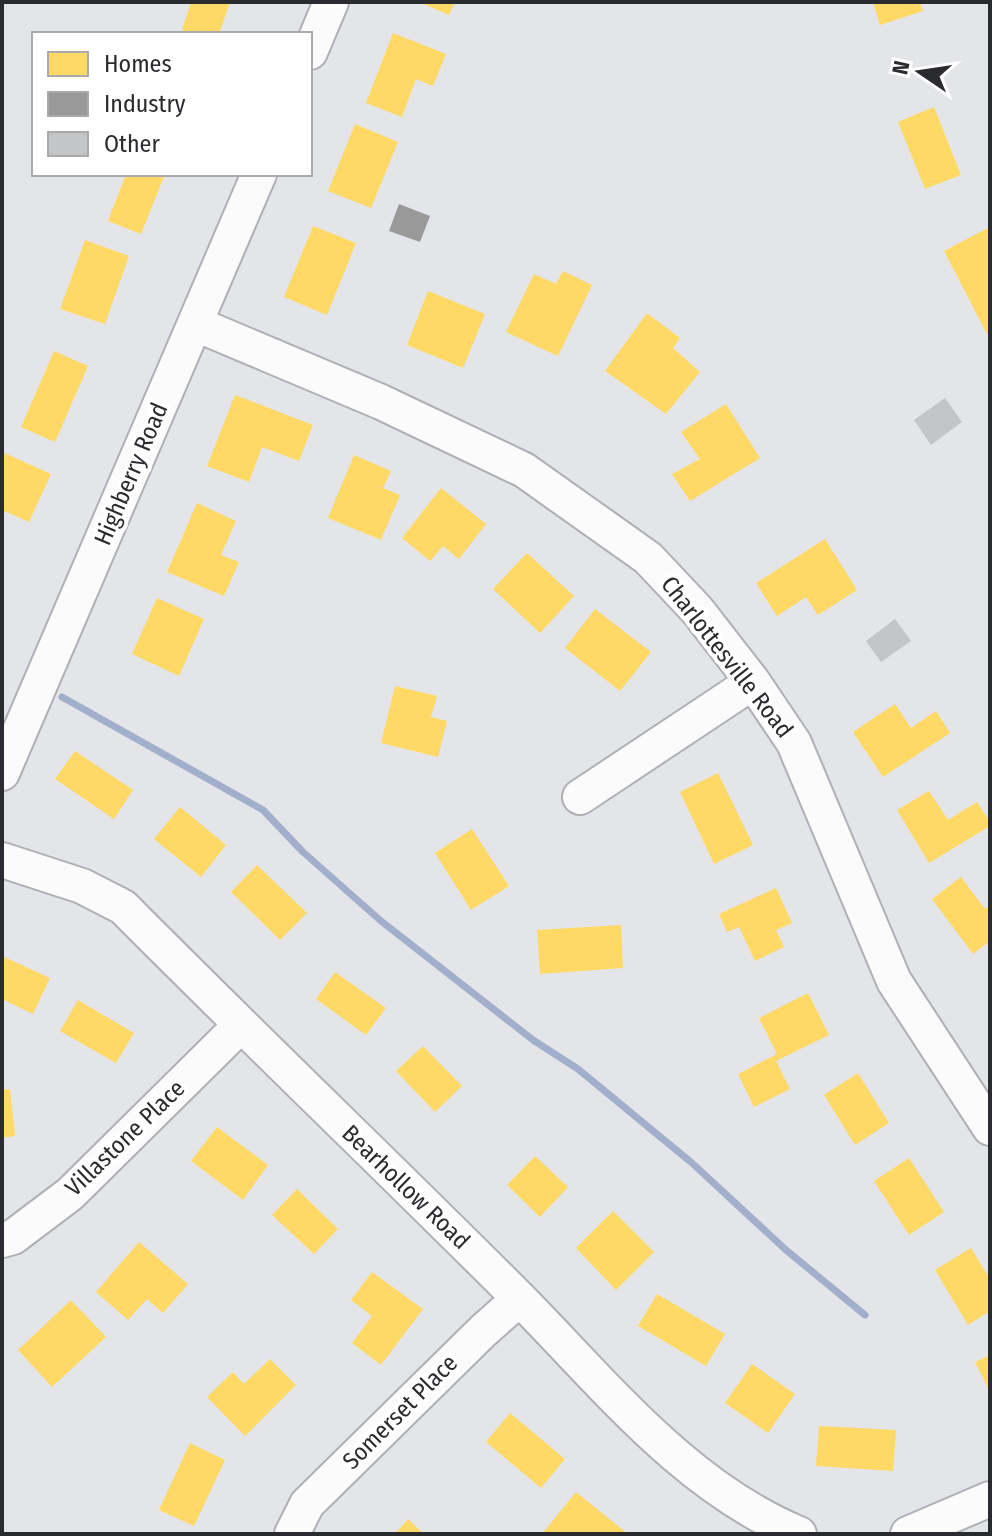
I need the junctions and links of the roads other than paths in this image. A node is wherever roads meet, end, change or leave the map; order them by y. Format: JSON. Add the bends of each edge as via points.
{"nodes":[{"id":1,"x":331,"y":2,"type":"edge"},
{"id":2,"x":312,"y":47,"type":"edge"},
{"id":3,"x":258,"y":176,"type":"edge"},
{"id":4,"x":196,"y":324,"type":"junction"},
{"id":5,"x":753,"y":682,"type":"junction"},
{"id":6,"x":2,"y":773,"type":"edge"},
{"id":7,"x":580,"y":797,"type":"dead end"},
{"id":8,"x":2,"y":860,"type":"edge"},
{"id":9,"x":241,"y":1025,"type":"junction"},
{"id":10,"x":990,"y":1128,"type":"edge"},
{"id":11,"x":2,"y":1240,"type":"edge"},
{"id":12,"x":519,"y":1299,"type":"junction"},
{"id":13,"x":990,"y":1499,"type":"edge"},
{"id":14,"x":292,"y":1534,"type":"edge"},
{"id":15,"x":799,"y":1534,"type":"edge"},
{"id":16,"x":908,"y":1534,"type":"edge"}],
"edges":[{"from":1,"to":2,"type":"street"},
{"from":3,"to":4,"type":"street","name":"Highberry Road"},
{"from":4,"to":5,"type":"street","name":"Charlottesville Road","via":[[524,470],[648,558]]},
{"from":4,"to":6,"type":"street","name":"Highberry Road"},
{"from":5,"to":7,"type":"street"},
{"from":5,"to":10,"type":"street","name":"Charlottesville Road","via":[[794,743],[894,981]]},
{"from":8,"to":9,"type":"street","name":"Bearhollow Road","via":[[82,886],[123,907]]},
{"from":9,"to":11,"type":"street","name":"Villastone Place","via":[[70,1194]]},
{"from":9,"to":12,"type":"street","name":"Bearhollow Road"},
{"from":12,"to":14,"type":"street","name":"Somerset Place","via":[[307,1504]]},
{"from":12,"to":15,"type":"street","name":"Bearhollow Road","via":[[673,1455],[763,1519]]},
{"from":13,"to":16,"type":"street"}]}
